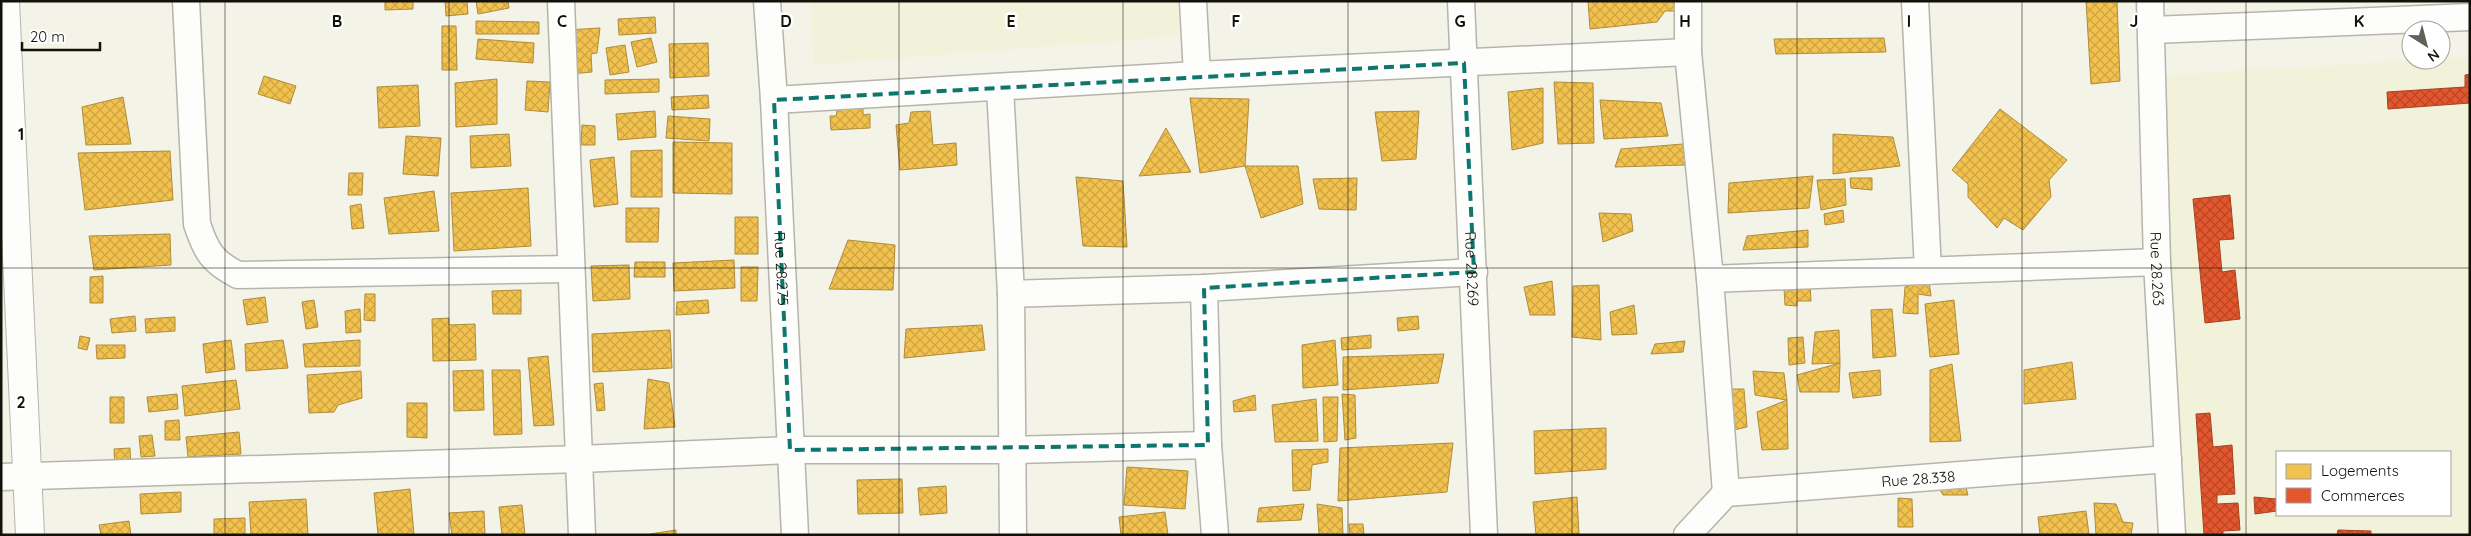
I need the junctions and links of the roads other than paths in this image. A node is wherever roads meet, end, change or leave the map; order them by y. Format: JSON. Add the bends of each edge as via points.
{"nodes":[{"id":1,"x":5,"y":1,"type":"edge"},
{"id":2,"x":186,"y":1,"type":"edge"},
{"id":3,"x":561,"y":1,"type":"edge"},
{"id":4,"x":767,"y":1,"type":"edge"},
{"id":5,"x":1193,"y":1,"type":"edge"},
{"id":6,"x":1461,"y":1,"type":"edge"},
{"id":7,"x":1688,"y":1,"type":"edge"},
{"id":8,"x":1915,"y":1,"type":"edge"},
{"id":9,"x":2150,"y":1,"type":"edge"},
{"id":10,"x":2395,"y":10,"type":"edge"},
{"id":11,"x":2470,"y":17,"type":"edge"},
{"id":12,"x":2152,"y":30,"type":"junction"},
{"id":13,"x":1688,"y":52,"type":"junction"},
{"id":14,"x":1464,"y":63,"type":"junction"},
{"id":15,"x":1197,"y":75,"type":"junction"},
{"id":16,"x":1000,"y":87,"type":"junction"},
{"id":17,"x":774,"y":100,"type":"junction"},
{"id":18,"x":2157,"y":262,"type":"junction"},
{"id":19,"x":570,"y":269,"type":"junction"},
{"id":20,"x":1928,"y":271,"type":"junction"},
{"id":21,"x":1474,"y":272,"type":"junction"},
{"id":22,"x":1710,"y":279,"type":"junction"},
{"id":23,"x":1204,"y":288,"type":"junction"},
{"id":24,"x":1011,"y":294,"type":"junction"},
{"id":25,"x":1208,"y":445,"type":"junction"},
{"id":26,"x":790,"y":450,"type":"junction"},
{"id":27,"x":1011,"y":450,"type":"junction"},
{"id":28,"x":580,"y":459,"type":"junction"},
{"id":29,"x":2168,"y":459,"type":"junction"},
{"id":30,"x":28,"y":476,"type":"junction"},
{"id":31,"x":1,"y":477,"type":"edge"},
{"id":32,"x":1726,"y":493,"type":"junction"},
{"id":33,"x":30,"y":535,"type":"edge"},
{"id":34,"x":582,"y":535,"type":"edge"},
{"id":35,"x":795,"y":535,"type":"edge"},
{"id":36,"x":1013,"y":535,"type":"edge"},
{"id":37,"x":1215,"y":535,"type":"edge"},
{"id":38,"x":1484,"y":535,"type":"edge"},
{"id":39,"x":1687,"y":535,"type":"edge"},
{"id":40,"x":2172,"y":535,"type":"edge"}],
"edges":[{"from":1,"to":30,"type":"main road"},
{"from":2,"to":19,"type":"street","via":[[196,224],[206,249],[219,266],[238,275]]},
{"from":3,"to":19,"type":"street"},
{"from":4,"to":17,"type":"street","name":"Rue 28.275"},
{"from":5,"to":15,"type":"street"},
{"from":6,"to":14,"type":"street","name":"Rue 28.269"},
{"from":7,"to":13,"type":"street"},
{"from":8,"to":20,"type":"street"},
{"from":9,"to":12,"type":"street","name":"Rue 28.263"},
{"from":10,"to":11,"type":"street"},
{"from":10,"to":12,"type":"street"},
{"from":12,"to":18,"type":"street","name":"Rue 28.263"},
{"from":13,"to":14,"type":"street"},
{"from":13,"to":22,"type":"street"},
{"from":14,"to":15,"type":"street"},
{"from":14,"to":21,"type":"street","name":"Rue 28.269"},
{"from":15,"to":16,"type":"street"},
{"from":16,"to":17,"type":"street"},
{"from":16,"to":24,"type":"street"},
{"from":17,"to":26,"type":"street","name":"Rue 28.275"},
{"from":18,"to":20,"type":"street"},
{"from":18,"to":29,"type":"street","name":"Rue 28.263"},
{"from":19,"to":28,"type":"street"},
{"from":20,"to":22,"type":"street"},
{"from":21,"to":23,"type":"street"},
{"from":21,"to":38,"type":"street","name":"Rue 28.269"},
{"from":22,"to":32,"type":"street"},
{"from":23,"to":24,"type":"street"},
{"from":23,"to":25,"type":"street"},
{"from":24,"to":27,"type":"street"},
{"from":25,"to":27,"type":"street"},
{"from":25,"to":37,"type":"street"},
{"from":26,"to":27,"type":"street"},
{"from":26,"to":28,"type":"street"},
{"from":26,"to":35,"type":"street","name":"Rue 28.275"},
{"from":27,"to":36,"type":"street"},
{"from":28,"to":30,"type":"street"},
{"from":28,"to":34,"type":"street"},
{"from":29,"to":32,"type":"street","name":"Rue 28.338"},
{"from":29,"to":40,"type":"street","name":"Rue 28.263"},
{"from":30,"to":31,"type":"street"},
{"from":30,"to":33,"type":"main road"},
{"from":32,"to":39,"type":"street"}]}
